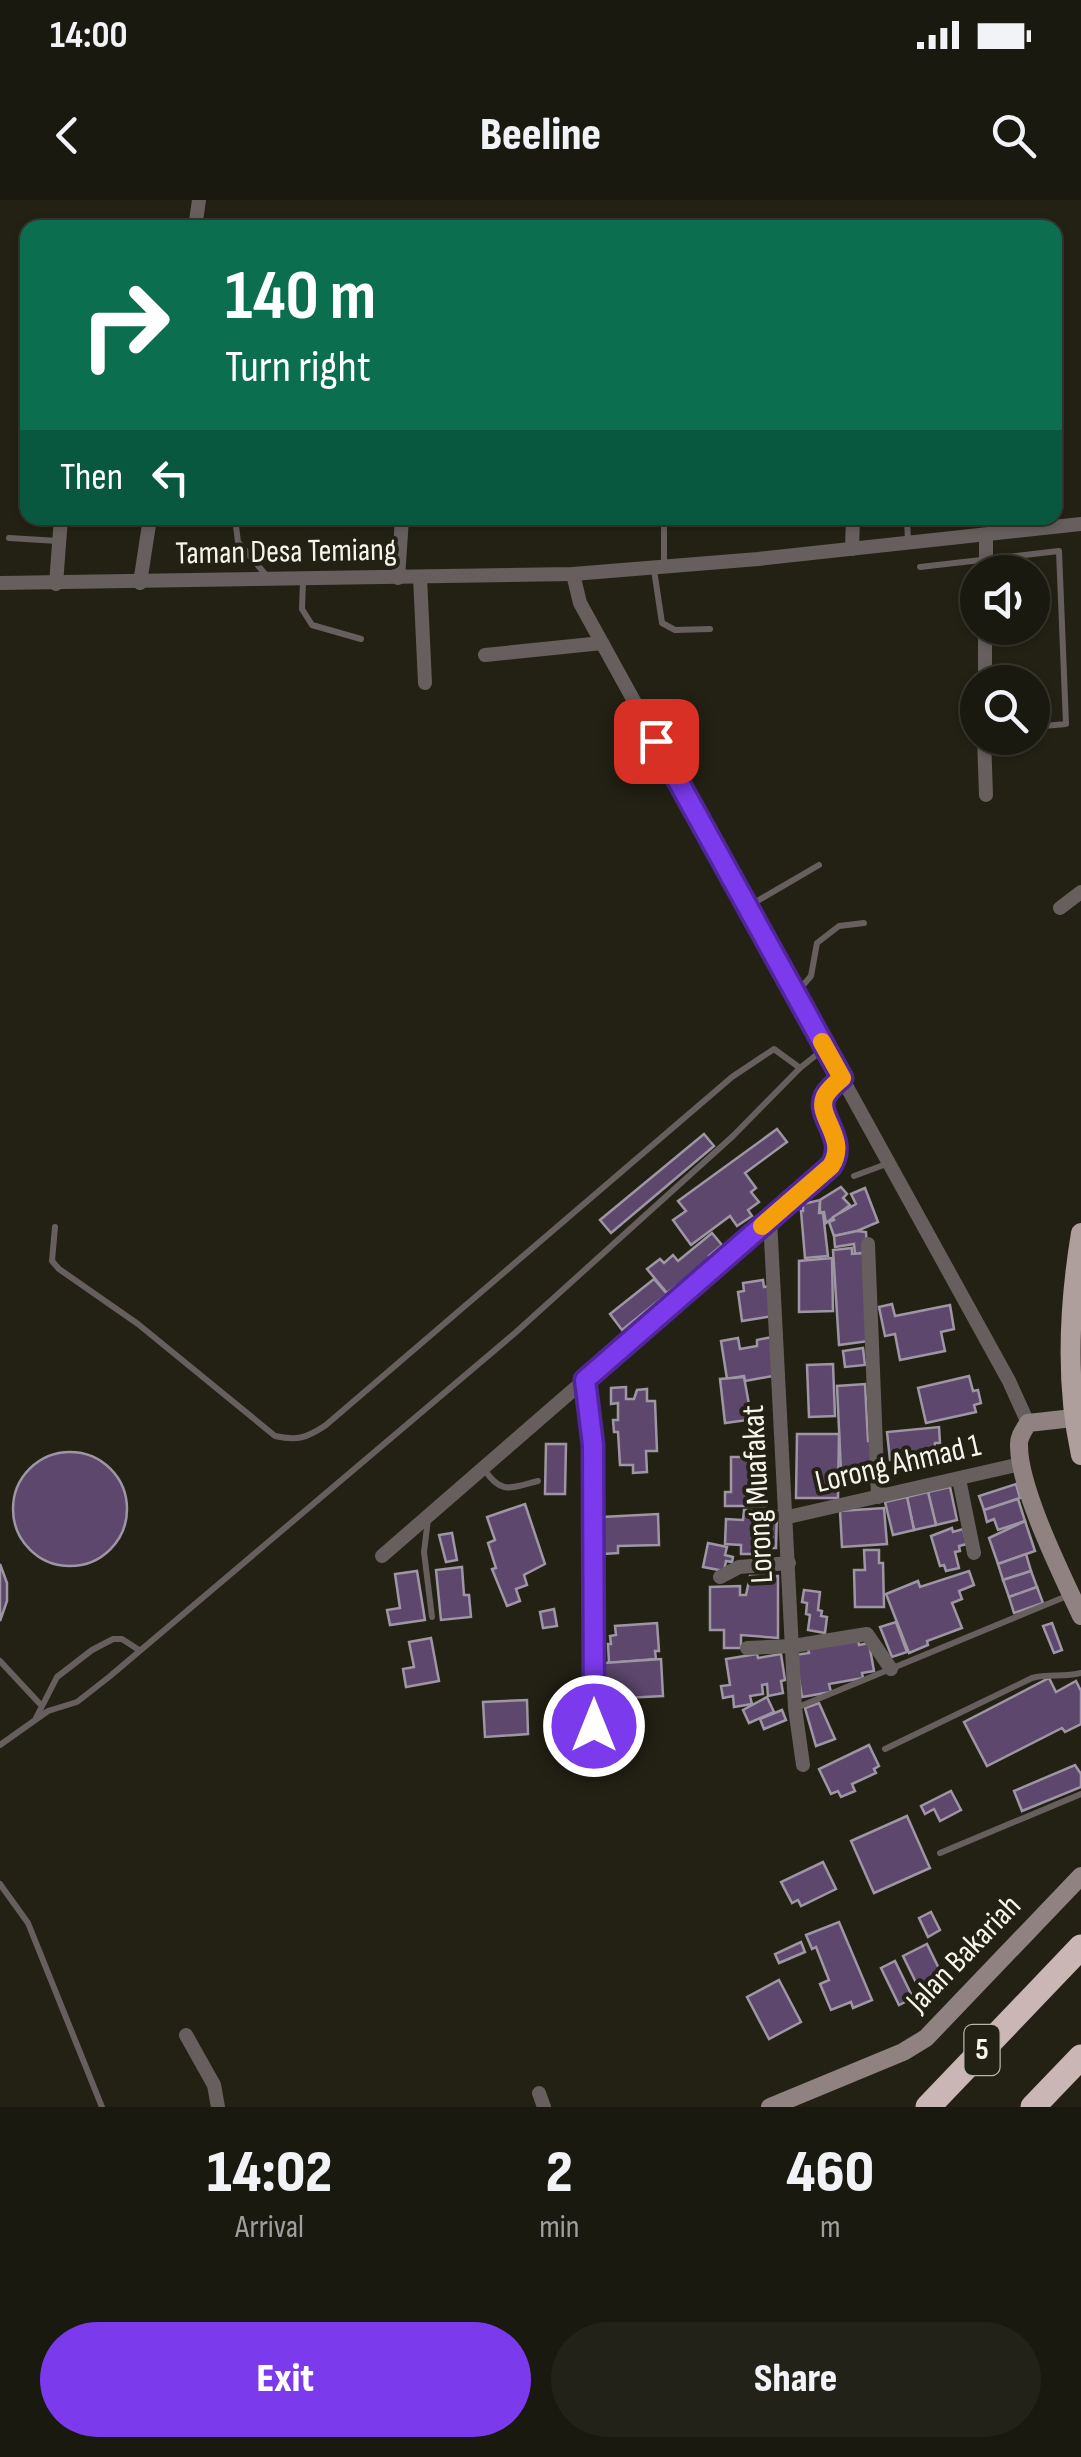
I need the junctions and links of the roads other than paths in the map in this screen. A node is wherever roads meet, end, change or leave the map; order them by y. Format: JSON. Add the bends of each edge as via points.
{"nodes":[{"id":1,"x":60,"y":525,"type":"edge"},
{"id":2,"x":149,"y":525,"type":"edge"},
{"id":3,"x":236,"y":525,"type":"edge"},
{"id":4,"x":402,"y":525,"type":"edge"},
{"id":5,"x":663,"y":525,"type":"edge"},
{"id":6,"x":853,"y":525,"type":"edge"},
{"id":7,"x":907,"y":525,"type":"edge"},
{"id":8,"x":1032,"y":525,"type":"edge"},
{"id":9,"x":986,"y":536,"type":"junction"},
{"id":10,"x":9,"y":538,"type":"dead end"},
{"id":11,"x":59,"y":541,"type":"junction"},
{"id":12,"x":908,"y":544,"type":"junction"},
{"id":13,"x":852,"y":549,"type":"junction"},
{"id":14,"x":986,"y":555,"type":"edge"},
{"id":15,"x":1035,"y":555,"type":"edge"},
{"id":16,"x":960,"y":565,"type":"edge"},
{"id":17,"x":920,"y":566,"type":"dead end"},
{"id":18,"x":659,"y":567,"type":"junction"},
{"id":19,"x":574,"y":574,"type":"junction"},
{"id":20,"x":420,"y":577,"type":"junction"},
{"id":21,"x":398,"y":578,"type":"junction"},
{"id":22,"x":268,"y":580,"type":"junction"},
{"id":23,"x":303,"y":580,"type":"junction"},
{"id":24,"x":140,"y":582,"type":"junction"},
{"id":25,"x":0,"y":584,"type":"edge"},
{"id":26,"x":56,"y":584,"type":"junction"},
{"id":27,"x":710,"y":629,"type":"dead end"},
{"id":28,"x":362,"y":639,"type":"dead end"},
{"id":29,"x":602,"y":643,"type":"junction"},
{"id":30,"x":485,"y":655,"type":"dead end"},
{"id":31,"x":425,"y":684,"type":"dead end"},
{"id":32,"x":1050,"y":725,"type":"edge"},
{"id":33,"x":985,"y":755,"type":"edge"},
{"id":34,"x":986,"y":795,"type":"dead end"},
{"id":35,"x":819,"y":866,"type":"dead end"},
{"id":36,"x":1081,"y":892,"type":"edge"},
{"id":37,"x":748,"y":906,"type":"junction"},
{"id":38,"x":1060,"y":908,"type":"dead end"},
{"id":39,"x":864,"y":922,"type":"dead end"},
{"id":40,"x":795,"y":993,"type":"junction"},
{"id":41,"x":825,"y":1047,"type":"junction"},
{"id":42,"x":800,"y":1068,"type":"junction"},
{"id":43,"x":842,"y":1078,"type":"junction"},
{"id":44,"x":889,"y":1163,"type":"junction"},
{"id":45,"x":854,"y":1176,"type":"dead end"},
{"id":46,"x":770,"y":1219,"type":"junction"},
{"id":47,"x":55,"y":1227,"type":"dead end"},
{"id":48,"x":1081,"y":1233,"type":"edge"},
{"id":49,"x":868,"y":1244,"type":"dead end"},
{"id":50,"x":585,"y":1380,"type":"junction"},
{"id":51,"x":1073,"y":1418,"type":"junction"},
{"id":52,"x":1028,"y":1423,"type":"junction"},
{"id":53,"x":1081,"y":1455,"type":"edge"},
{"id":54,"x":1021,"y":1464,"type":"junction"},
{"id":55,"x":484,"y":1468,"type":"junction"},
{"id":56,"x":959,"y":1478,"type":"junction"},
{"id":57,"x":538,"y":1481,"type":"dead end"},
{"id":58,"x":878,"y":1496,"type":"junction"},
{"id":59,"x":428,"y":1516,"type":"junction"},
{"id":60,"x":788,"y":1517,"type":"junction"},
{"id":61,"x":974,"y":1553,"type":"dead end"},
{"id":62,"x":382,"y":1556,"type":"dead end"},
{"id":63,"x":789,"y":1563,"type":"junction"},
{"id":64,"x":720,"y":1577,"type":"dead end"},
{"id":65,"x":1071,"y":1594,"type":"junction"},
{"id":66,"x":1081,"y":1616,"type":"edge"},
{"id":67,"x":432,"y":1617,"type":"dead end"},
{"id":68,"x":792,"y":1646,"type":"junction"},
{"id":69,"x":747,"y":1648,"type":"dead end"},
{"id":70,"x":139,"y":1650,"type":"junction"},
{"id":71,"x":0,"y":1661,"type":"edge"},
{"id":72,"x":891,"y":1669,"type":"junction"},
{"id":73,"x":1081,"y":1674,"type":"edge"},
{"id":74,"x":40,"y":1704,"type":"junction"},
{"id":75,"x":795,"y":1708,"type":"junction"},
{"id":76,"x":35,"y":1719,"type":"junction"},
{"id":77,"x":594,"y":1726,"type":"dead end"},
{"id":78,"x":0,"y":1745,"type":"edge"},
{"id":79,"x":885,"y":1749,"type":"dead end"},
{"id":80,"x":803,"y":1765,"type":"dead end"},
{"id":81,"x":1081,"y":1794,"type":"edge"},
{"id":82,"x":940,"y":1853,"type":"dead end"},
{"id":83,"x":1081,"y":1876,"type":"edge"},
{"id":84,"x":0,"y":1884,"type":"edge"},
{"id":85,"x":1081,"y":1937,"type":"edge"},
{"id":86,"x":1081,"y":1947,"type":"edge"},
{"id":87,"x":1035,"y":1993,"type":"junction"},
{"id":88,"x":186,"y":2035,"type":"dead end"},
{"id":89,"x":1081,"y":2057,"type":"edge"},
{"id":90,"x":102,"y":2107,"type":"edge"},
{"id":91,"x":218,"y":2107,"type":"edge"},
{"id":92,"x":770,"y":2107,"type":"edge"},
{"id":93,"x":928,"y":2107,"type":"edge"},
{"id":94,"x":1033,"y":2107,"type":"edge"}],
"edges":[{"from":1,"to":11,"type":"street"},
{"from":2,"to":24,"type":"street"},
{"from":3,"to":22,"type":"lane","via":[[238,542]]},
{"from":4,"to":21,"type":"street"},
{"from":5,"to":18,"type":"lane"},
{"from":6,"to":13,"type":"street"},
{"from":7,"to":12,"type":"lane"},
{"from":8,"to":9,"type":"street","name":"Taman Desa Temiang"},
{"from":9,"to":12,"type":"street","name":"Taman Desa Temiang"},
{"from":9,"to":14,"type":"street"},
{"from":10,"to":11,"type":"lane"},
{"from":11,"to":26,"type":"street"},
{"from":12,"to":13,"type":"street","name":"Taman Desa Temiang"},
{"from":13,"to":18,"type":"street","name":"Taman Desa Temiang"},
{"from":15,"to":32,"type":"lane","via":[[1061,556],[1066,724]]},
{"from":16,"to":17,"type":"lane"},
{"from":18,"to":19,"type":"street","name":"Taman Desa Temiang"},
{"from":18,"to":27,"type":"lane","via":[[662,623],[675,630]]},
{"from":19,"to":20,"type":"street","name":"Taman Desa Temiang"},
{"from":19,"to":29,"type":"street","via":[[580,603]]},
{"from":20,"to":21,"type":"street","name":"Taman Desa Temiang"},
{"from":20,"to":31,"type":"street"},
{"from":21,"to":23,"type":"street","name":"Taman Desa Temiang"},
{"from":22,"to":23,"type":"street","name":"Taman Desa Temiang"},
{"from":22,"to":24,"type":"street","name":"Taman Desa Temiang"},
{"from":23,"to":28,"type":"lane","via":[[302,609],[312,625]]},
{"from":24,"to":26,"type":"street","name":"Taman Desa Temiang"},
{"from":25,"to":26,"type":"street","name":"Taman Desa Temiang"},
{"from":29,"to":30,"type":"street"},
{"from":29,"to":37,"type":"street"},
{"from":33,"to":34,"type":"street"},
{"from":35,"to":37,"type":"lane"},
{"from":36,"to":38,"type":"street"},
{"from":37,"to":40,"type":"street"},
{"from":39,"to":40,"type":"lane","via":[[839,926],[817,943],[812,976]]},
{"from":40,"to":41,"type":"street"},
{"from":41,"to":42,"type":"lane"},
{"from":41,"to":43,"type":"street"},
{"from":42,"to":47,"type":"lane","via":[[774,1049],[732,1077],[306,1438],[275,1436],[59,1269],[52,1261]]},
{"from":42,"to":70,"type":"lane","via":[[514,1333]]},
{"from":43,"to":44,"type":"street"},
{"from":43,"to":46,"type":"street","via":[[823,1103],[838,1155]]},
{"from":44,"to":45,"type":"lane"},
{"from":44,"to":52,"type":"street"},
{"from":46,"to":50,"type":"street"},
{"from":46,"to":60,"type":"street","name":"Lorong Muafakat"},
{"from":48,"to":51,"type":"main road","via":[[1073,1283]]},
{"from":49,"to":58,"type":"street"},
{"from":50,"to":55,"type":"street"},
{"from":50,"to":77,"type":"street","via":[[593,1445]]},
{"from":51,"to":52,"type":"street"},
{"from":51,"to":53,"type":"main road"},
{"from":52,"to":54,"type":"street","via":[[1018,1440]]},
{"from":54,"to":56,"type":"street","name":"Lorong Ahmad 1"},
{"from":54,"to":65,"type":"street"},
{"from":55,"to":57,"type":"lane","via":[[502,1488]]},
{"from":55,"to":59,"type":"street"},
{"from":56,"to":58,"type":"street","name":"Lorong Ahmad 1"},
{"from":56,"to":61,"type":"street"},
{"from":58,"to":60,"type":"street","name":"Lorong Ahmad 1"},
{"from":59,"to":62,"type":"street"},
{"from":59,"to":67,"type":"lane","via":[[424,1552]]},
{"from":60,"to":63,"type":"street","name":"Lorong Muafakat"},
{"from":63,"to":64,"type":"street","via":[[739,1567]]},
{"from":63,"to":68,"type":"street","name":"Lorong Muafakat"},
{"from":65,"to":66,"type":"street"},
{"from":65,"to":72,"type":"lane"},
{"from":68,"to":69,"type":"street"},
{"from":68,"to":72,"type":"street","via":[[868,1634]]},
{"from":68,"to":75,"type":"street","name":"Lorong Muafakat"},
{"from":70,"to":74,"type":"lane","via":[[112,1639],[56,1677]]},
{"from":70,"to":76,"type":"lane","via":[[77,1702]]},
{"from":71,"to":74,"type":"lane"},
{"from":72,"to":75,"type":"lane"},
{"from":73,"to":79,"type":"lane","via":[[1032,1678]]},
{"from":74,"to":76,"type":"lane"},
{"from":75,"to":80,"type":"street","name":"Lorong Muafakat"},
{"from":76,"to":78,"type":"lane"},
{"from":81,"to":82,"type":"lane"},
{"from":83,"to":92,"type":"street","name":"Jalan Bakariah","via":[[926,2038]]},
{"from":84,"to":90,"type":"lane","via":[[28,1923]]},
{"from":85,"to":87,"type":"highway"},
{"from":86,"to":87,"type":"highway","number":"5"},
{"from":87,"to":93,"type":"highway","number":"5"},
{"from":88,"to":91,"type":"street","via":[[214,2085]]},
{"from":89,"to":94,"type":"highway","number":"5"}]}
